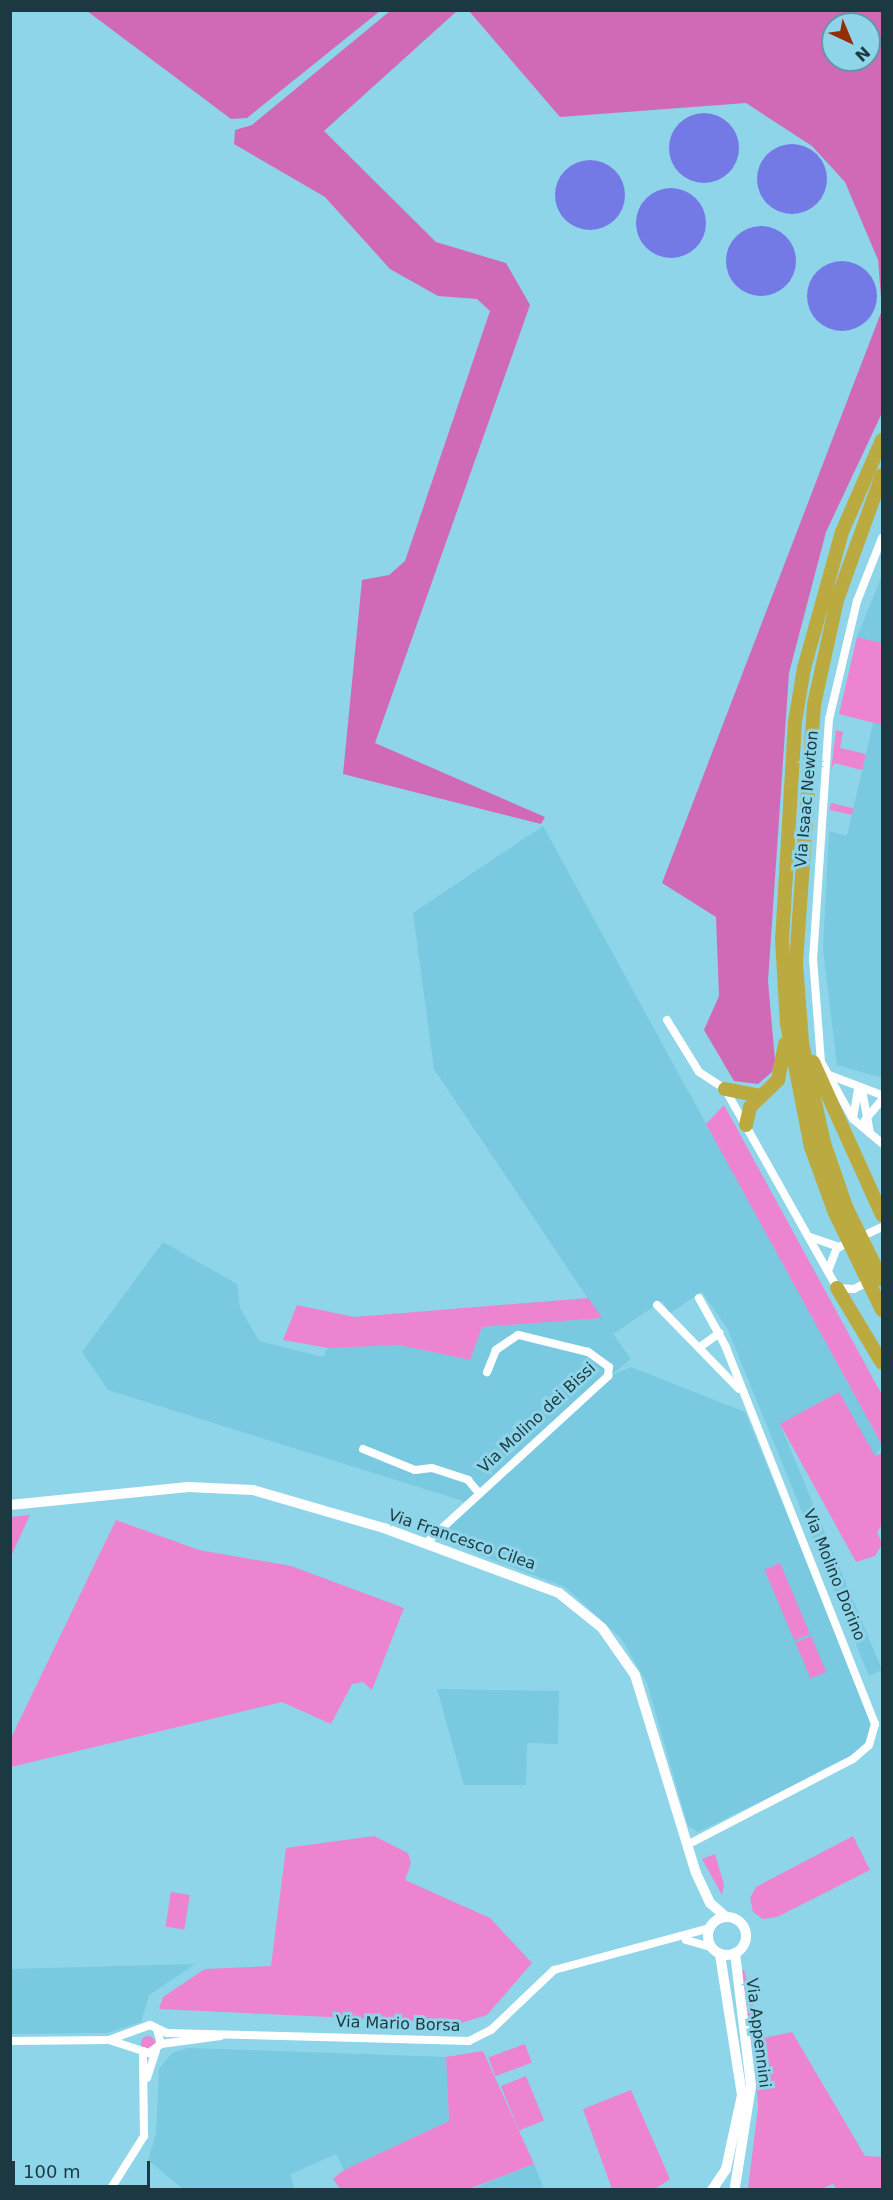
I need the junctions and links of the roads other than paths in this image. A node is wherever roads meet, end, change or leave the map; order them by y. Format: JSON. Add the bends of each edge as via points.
{"nodes":[{"id":1,"x":882,"y":440,"type":"edge"},
{"id":2,"x":882,"y":475,"type":"edge"},
{"id":3,"x":882,"y":538,"type":"edge"},
{"id":4,"x":797,"y":989,"type":"junction"},
{"id":5,"x":667,"y":1020,"type":"dead end"},
{"id":6,"x":787,"y":1024,"type":"junction"},
{"id":7,"x":825,"y":1070,"type":"junction"},
{"id":8,"x":725,"y":1089,"type":"junction"},
{"id":9,"x":860,"y":1089,"type":"junction"},
{"id":10,"x":760,"y":1095,"type":"junction"},
{"id":11,"x":882,"y":1095,"type":"edge"},
{"id":12,"x":882,"y":1100,"type":"edge"},
{"id":13,"x":853,"y":1119,"type":"junction"},
{"id":14,"x":865,"y":1121,"type":"junction"},
{"id":15,"x":746,"y":1125,"type":"junction"},
{"id":16,"x":872,"y":1137,"type":"junction"},
{"id":17,"x":882,"y":1143,"type":"edge"},
{"id":18,"x":841,"y":1210,"type":"junction"},
{"id":19,"x":882,"y":1215,"type":"edge"},
{"id":20,"x":882,"y":1227,"type":"edge"},
{"id":21,"x":808,"y":1236,"type":"junction"},
{"id":22,"x":840,"y":1247,"type":"junction"},
{"id":23,"x":827,"y":1272,"type":"junction"},
{"id":24,"x":882,"y":1274,"type":"edge"},
{"id":25,"x":882,"y":1280,"type":"edge"},
{"id":26,"x":837,"y":1288,"type":"junction"},
{"id":27,"x":699,"y":1298,"type":"dead end"},
{"id":28,"x":657,"y":1305,"type":"dead end"},
{"id":29,"x":881,"y":1307,"type":"edge"},
{"id":30,"x":719,"y":1334,"type":"junction"},
{"id":31,"x":699,"y":1347,"type":"junction"},
{"id":32,"x":882,"y":1363,"type":"edge"},
{"id":33,"x":487,"y":1372,"type":"dead end"},
{"id":34,"x":742,"y":1392,"type":"junction"},
{"id":35,"x":363,"y":1449,"type":"dead end"},
{"id":36,"x":479,"y":1493,"type":"junction"},
{"id":37,"x":10,"y":1505,"type":"edge"},
{"id":38,"x":427,"y":1542,"type":"junction"},
{"id":39,"x":687,"y":1845,"type":"junction"},
{"id":40,"x":708,"y":1899,"type":"junction"},
{"id":41,"x":726,"y":1917,"type":"junction"},
{"id":42,"x":710,"y":1928,"type":"junction"},
{"id":43,"x":679,"y":1940,"type":"junction"},
{"id":44,"x":716,"y":1950,"type":"junction"},
{"id":45,"x":735,"y":1953,"type":"junction"},
{"id":46,"x":141,"y":2027,"type":"junction"},
{"id":47,"x":154,"y":2027,"type":"junction"},
{"id":48,"x":230,"y":2034,"type":"junction"},
{"id":49,"x":109,"y":2040,"type":"junction"},
{"id":50,"x":10,"y":2041,"type":"edge"},
{"id":51,"x":158,"y":2047,"type":"junction"},
{"id":52,"x":140,"y":2049,"type":"junction"},
{"id":53,"x":146,"y":2081,"type":"junction"},
{"id":54,"x":715,"y":2187,"type":"edge"},
{"id":55,"x":737,"y":2188,"type":"edge"},
{"id":56,"x":110,"y":2190,"type":"edge"}],
"edges":[{"from":1,"to":6,"type":"highway","via":[[842,532],[799,696],[783,890]]},
{"from":2,"to":4,"type":"highway","via":[[837,600],[814,705],[798,890]]},
{"from":3,"to":7,"type":"street","name":"Via Isaac Newton","via":[[857,601],[829,719],[821,783],[813,958]]},
{"from":4,"to":18,"type":"highway","via":[[811,1092]]},
{"from":4,"to":19,"type":"highway","via":[[814,1067]]},
{"from":5,"to":8,"type":"street","via":[[699,1072]]},
{"from":6,"to":10,"type":"highway","via":[[783,1069]]},
{"from":6,"to":18,"type":"highway","via":[[811,1147]]},
{"from":7,"to":9,"type":"street","via":[[836,1082]]},
{"from":7,"to":13,"type":"street"},
{"from":8,"to":10,"type":"highway"},
{"from":8,"to":15,"type":"street"},
{"from":9,"to":11,"type":"street"},
{"from":9,"to":13,"type":"street"},
{"from":9,"to":14,"type":"street"},
{"from":10,"to":15,"type":"highway"},
{"from":12,"to":14,"type":"street"},
{"from":13,"to":16,"type":"street"},
{"from":14,"to":16,"type":"street"},
{"from":15,"to":21,"type":"street"},
{"from":16,"to":17,"type":"street"},
{"from":18,"to":25,"type":"highway"},
{"from":18,"to":29,"type":"highway"},
{"from":20,"to":22,"type":"street"},
{"from":21,"to":22,"type":"street"},
{"from":21,"to":23,"type":"street"},
{"from":22,"to":23,"type":"street","via":[[830,1257]]},
{"from":23,"to":26,"type":"street"},
{"from":24,"to":26,"type":"street","via":[[854,1289]]},
{"from":26,"to":32,"type":"highway"},
{"from":27,"to":30,"type":"street"},
{"from":28,"to":31,"type":"street","via":[[675,1328]]},
{"from":30,"to":31,"type":"street"},
{"from":30,"to":34,"type":"street"},
{"from":31,"to":34,"type":"street"},
{"from":33,"to":36,"type":"street","name":"Via Molino dei Bissi","via":[[496,1350],[518,1335],[588,1352],[609,1367],[608,1376]]},
{"from":34,"to":39,"type":"street","name":"Via Molino Dorino","via":[[872,1707],[875,1732],[853,1759]]},
{"from":35,"to":36,"type":"street","name":"Via Molino dei Bissi","via":[[415,1470],[432,1468],[468,1480]]},
{"from":36,"to":38,"type":"street","name":"Via Molino dei Bissi"},
{"from":37,"to":38,"type":"street","name":"Via Francesco Cilea","via":[[218,1486],[292,1498]]},
{"from":38,"to":39,"type":"street","name":"Via Francesco Cilea","via":[[543,1584],[583,1610],[611,1638],[644,1699]]},
{"from":39,"to":40,"type":"street","name":"Via Francesco Cilea"},
{"from":40,"to":41,"type":"street","name":"Via Francesco Cilea"},
{"from":40,"to":42,"type":"street","name":"Via Francesco Cilea"},
{"from":41,"to":42,"type":"street"},
{"from":41,"to":45,"type":"street","via":[[745,1929],[745,1943]]},
{"from":42,"to":43,"type":"street","name":"Via Mario Borsa"},
{"from":42,"to":44,"type":"street"},
{"from":43,"to":44,"type":"street","name":"Via Mario Borsa"},
{"from":43,"to":48,"type":"street","name":"Via Mario Borsa","via":[[554,1970],[491,2030],[469,2041]]},
{"from":44,"to":45,"type":"street"},
{"from":44,"to":54,"type":"street","name":"Via Appennini","via":[[742,2095]]},
{"from":45,"to":55,"type":"street","name":"Via Appennini","via":[[751,2086]]},
{"from":46,"to":47,"type":"street","name":"Via Mario Borsa"},
{"from":46,"to":49,"type":"street","name":"Via Mario Borsa"},
{"from":46,"to":52,"type":"street","via":[[135,2037]]},
{"from":47,"to":48,"type":"street","name":"Via Mario Borsa","via":[[167,2033]]},
{"from":47,"to":51,"type":"street"},
{"from":48,"to":51,"type":"street","name":"Via Mario Borsa"},
{"from":49,"to":50,"type":"street","name":"Via Mario Borsa"},
{"from":49,"to":52,"type":"street","name":"Via Mario Borsa"},
{"from":51,"to":52,"type":"street","name":"Via Mario Borsa"},
{"from":51,"to":53,"type":"street"},
{"from":52,"to":53,"type":"street"},
{"from":53,"to":56,"type":"street","via":[[142,2144]]},
{"from":54,"to":55,"type":"street","name":"Via Appennini"}]}
